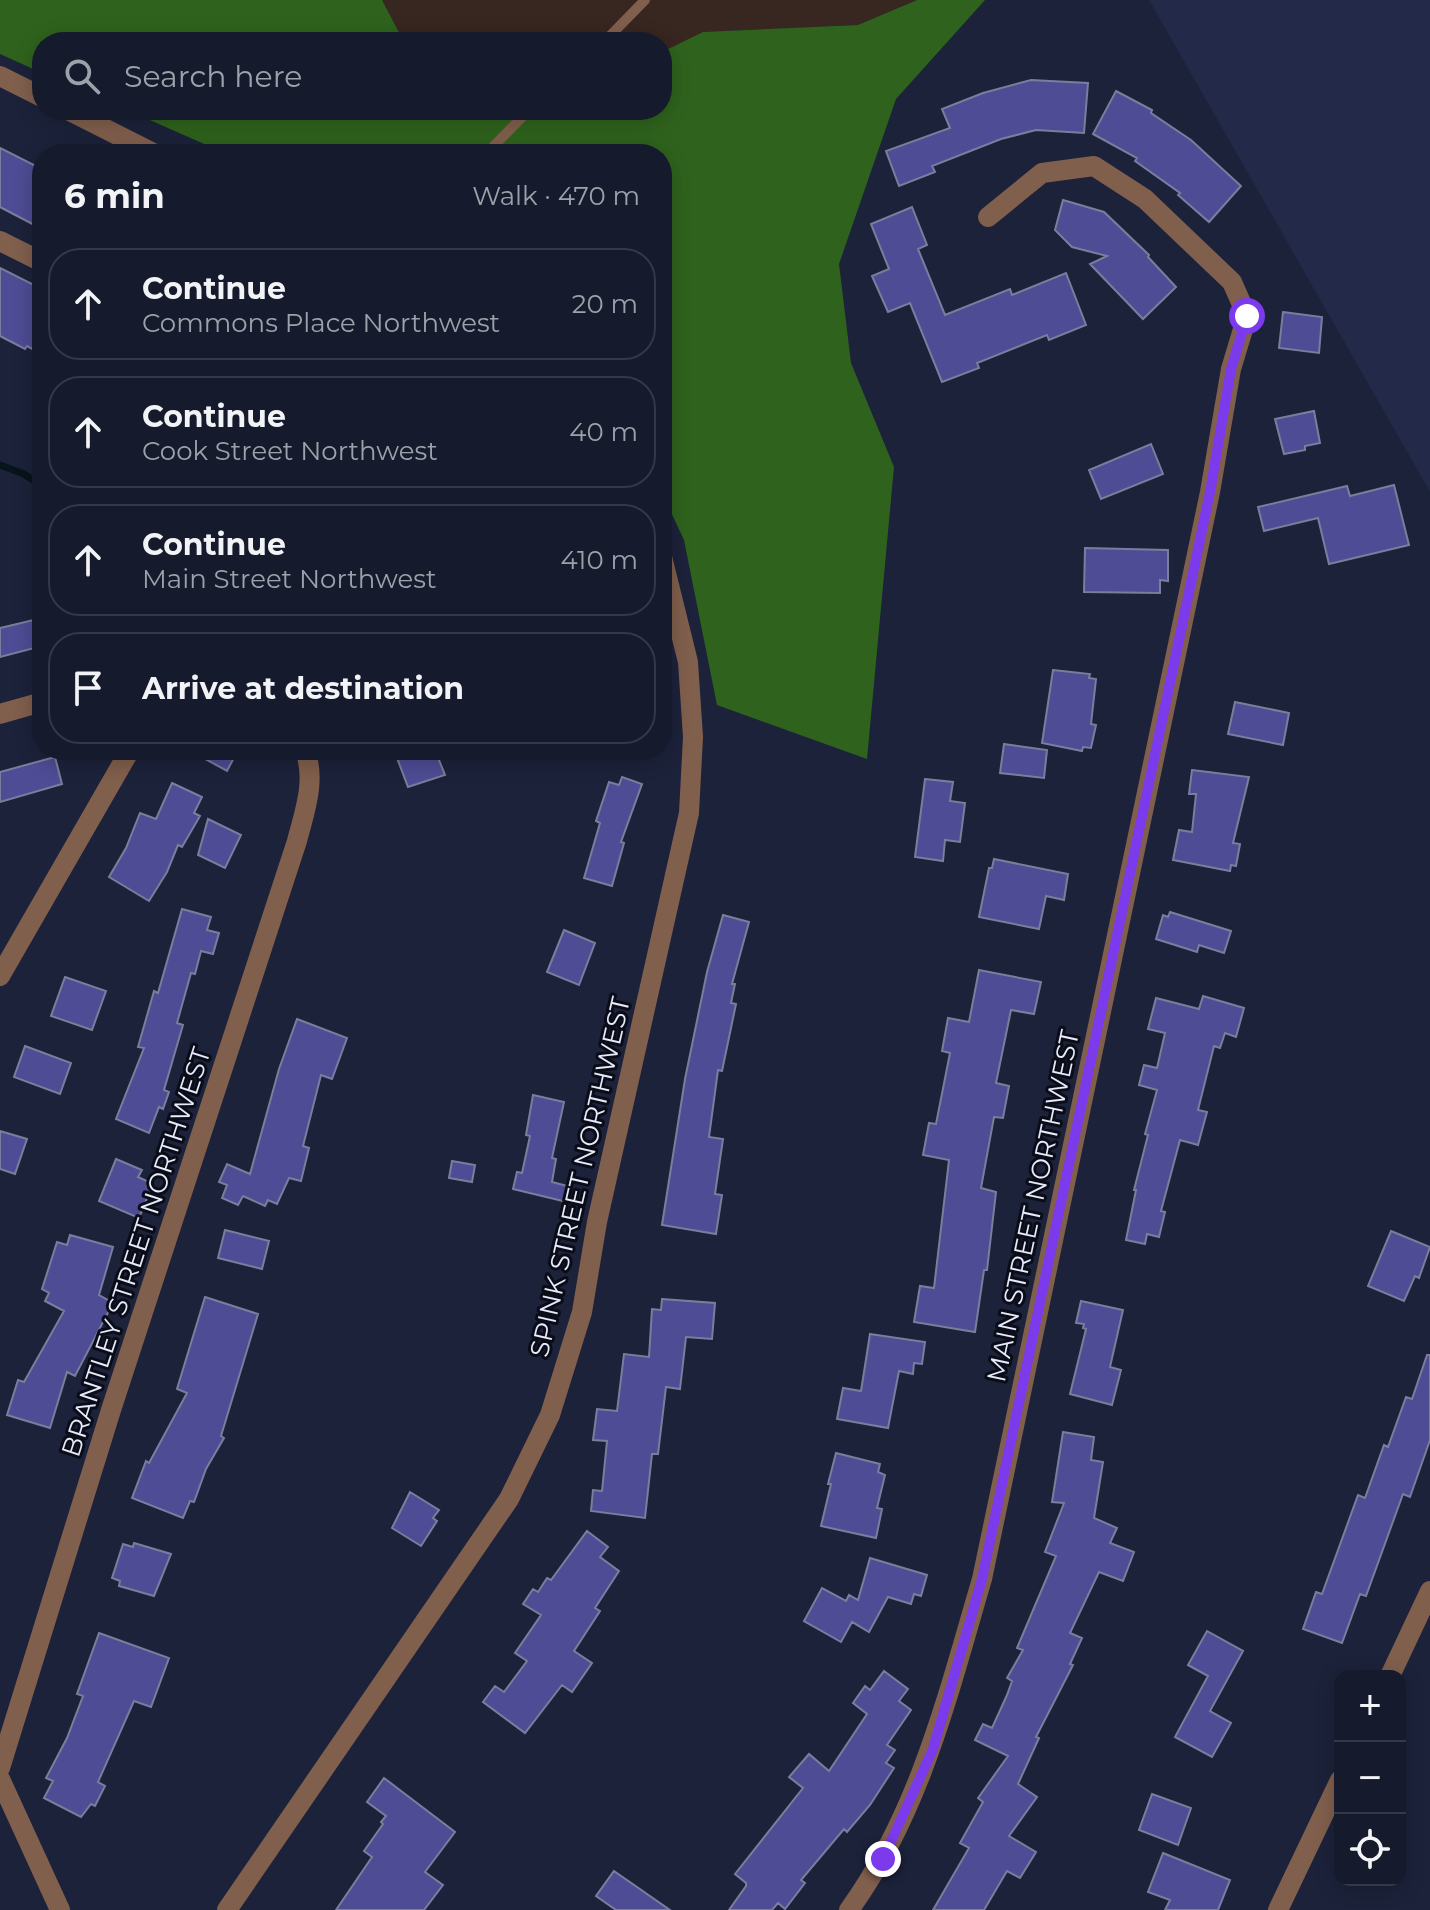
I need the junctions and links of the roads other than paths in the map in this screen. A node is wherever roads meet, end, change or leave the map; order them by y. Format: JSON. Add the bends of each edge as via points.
{"nodes":[{"id":1,"x":645,"y":0,"type":"edge"},
{"id":2,"x":614,"y":32,"type":"edge"},
{"id":3,"x":0,"y":76,"type":"edge"},
{"id":4,"x":32,"y":92,"type":"edge"},
{"id":5,"x":88,"y":120,"type":"edge"},
{"id":6,"x":519,"y":120,"type":"edge"},
{"id":7,"x":135,"y":144,"type":"edge"},
{"id":8,"x":496,"y":144,"type":"edge"},
{"id":9,"x":988,"y":217,"type":"dead end"},
{"id":10,"x":0,"y":241,"type":"edge"},
{"id":11,"x":32,"y":257,"type":"edge"},
{"id":12,"x":672,"y":597,"type":"edge"},
{"id":13,"x":32,"y":705,"type":"edge"},
{"id":14,"x":0,"y":714,"type":"edge"},
{"id":15,"x":124,"y":760,"type":"edge"},
{"id":16,"x":308,"y":760,"type":"edge"},
{"id":17,"x":0,"y":976,"type":"edge"},
{"id":18,"x":1430,"y":1591,"type":"edge"},
{"id":19,"x":1393,"y":1670,"type":"edge"},
{"id":20,"x":0,"y":1768,"type":"edge"},
{"id":21,"x":0,"y":1779,"type":"edge"},
{"id":22,"x":1334,"y":1793,"type":"edge"},
{"id":23,"x":60,"y":1910,"type":"edge"},
{"id":24,"x":227,"y":1910,"type":"edge"},
{"id":25,"x":849,"y":1910,"type":"edge"},
{"id":26,"x":1278,"y":1910,"type":"edge"}],
"edges":[{"from":1,"to":2,"type":"lane"},
{"from":3,"to":4,"type":"street"},
{"from":5,"to":7,"type":"street"},
{"from":6,"to":8,"type":"lane"},
{"from":9,"to":25,"type":"street","name":"MAIN STREET NORTHWEST","via":[[1042,173],[1094,166],[1145,199],[1232,282],[1247,316],[1231,369],[1210,492],[982,1579],[933,1749],[883,1859]]},
{"from":10,"to":11,"type":"street"},
{"from":12,"to":24,"type":"street","name":"SPINK STREET NORTHWEST","via":[[688,662],[693,737],[689,813],[597,1222],[582,1312],[550,1415],[509,1499]]},
{"from":13,"to":14,"type":"street"},
{"from":15,"to":17,"type":"street"},
{"from":16,"to":20,"type":"street","name":"BRANTLEY STREET NORTHWEST","via":[[311,785],[297,841]]},
{"from":18,"to":19,"type":"street"},
{"from":21,"to":23,"type":"street"},
{"from":22,"to":26,"type":"street"}]}
